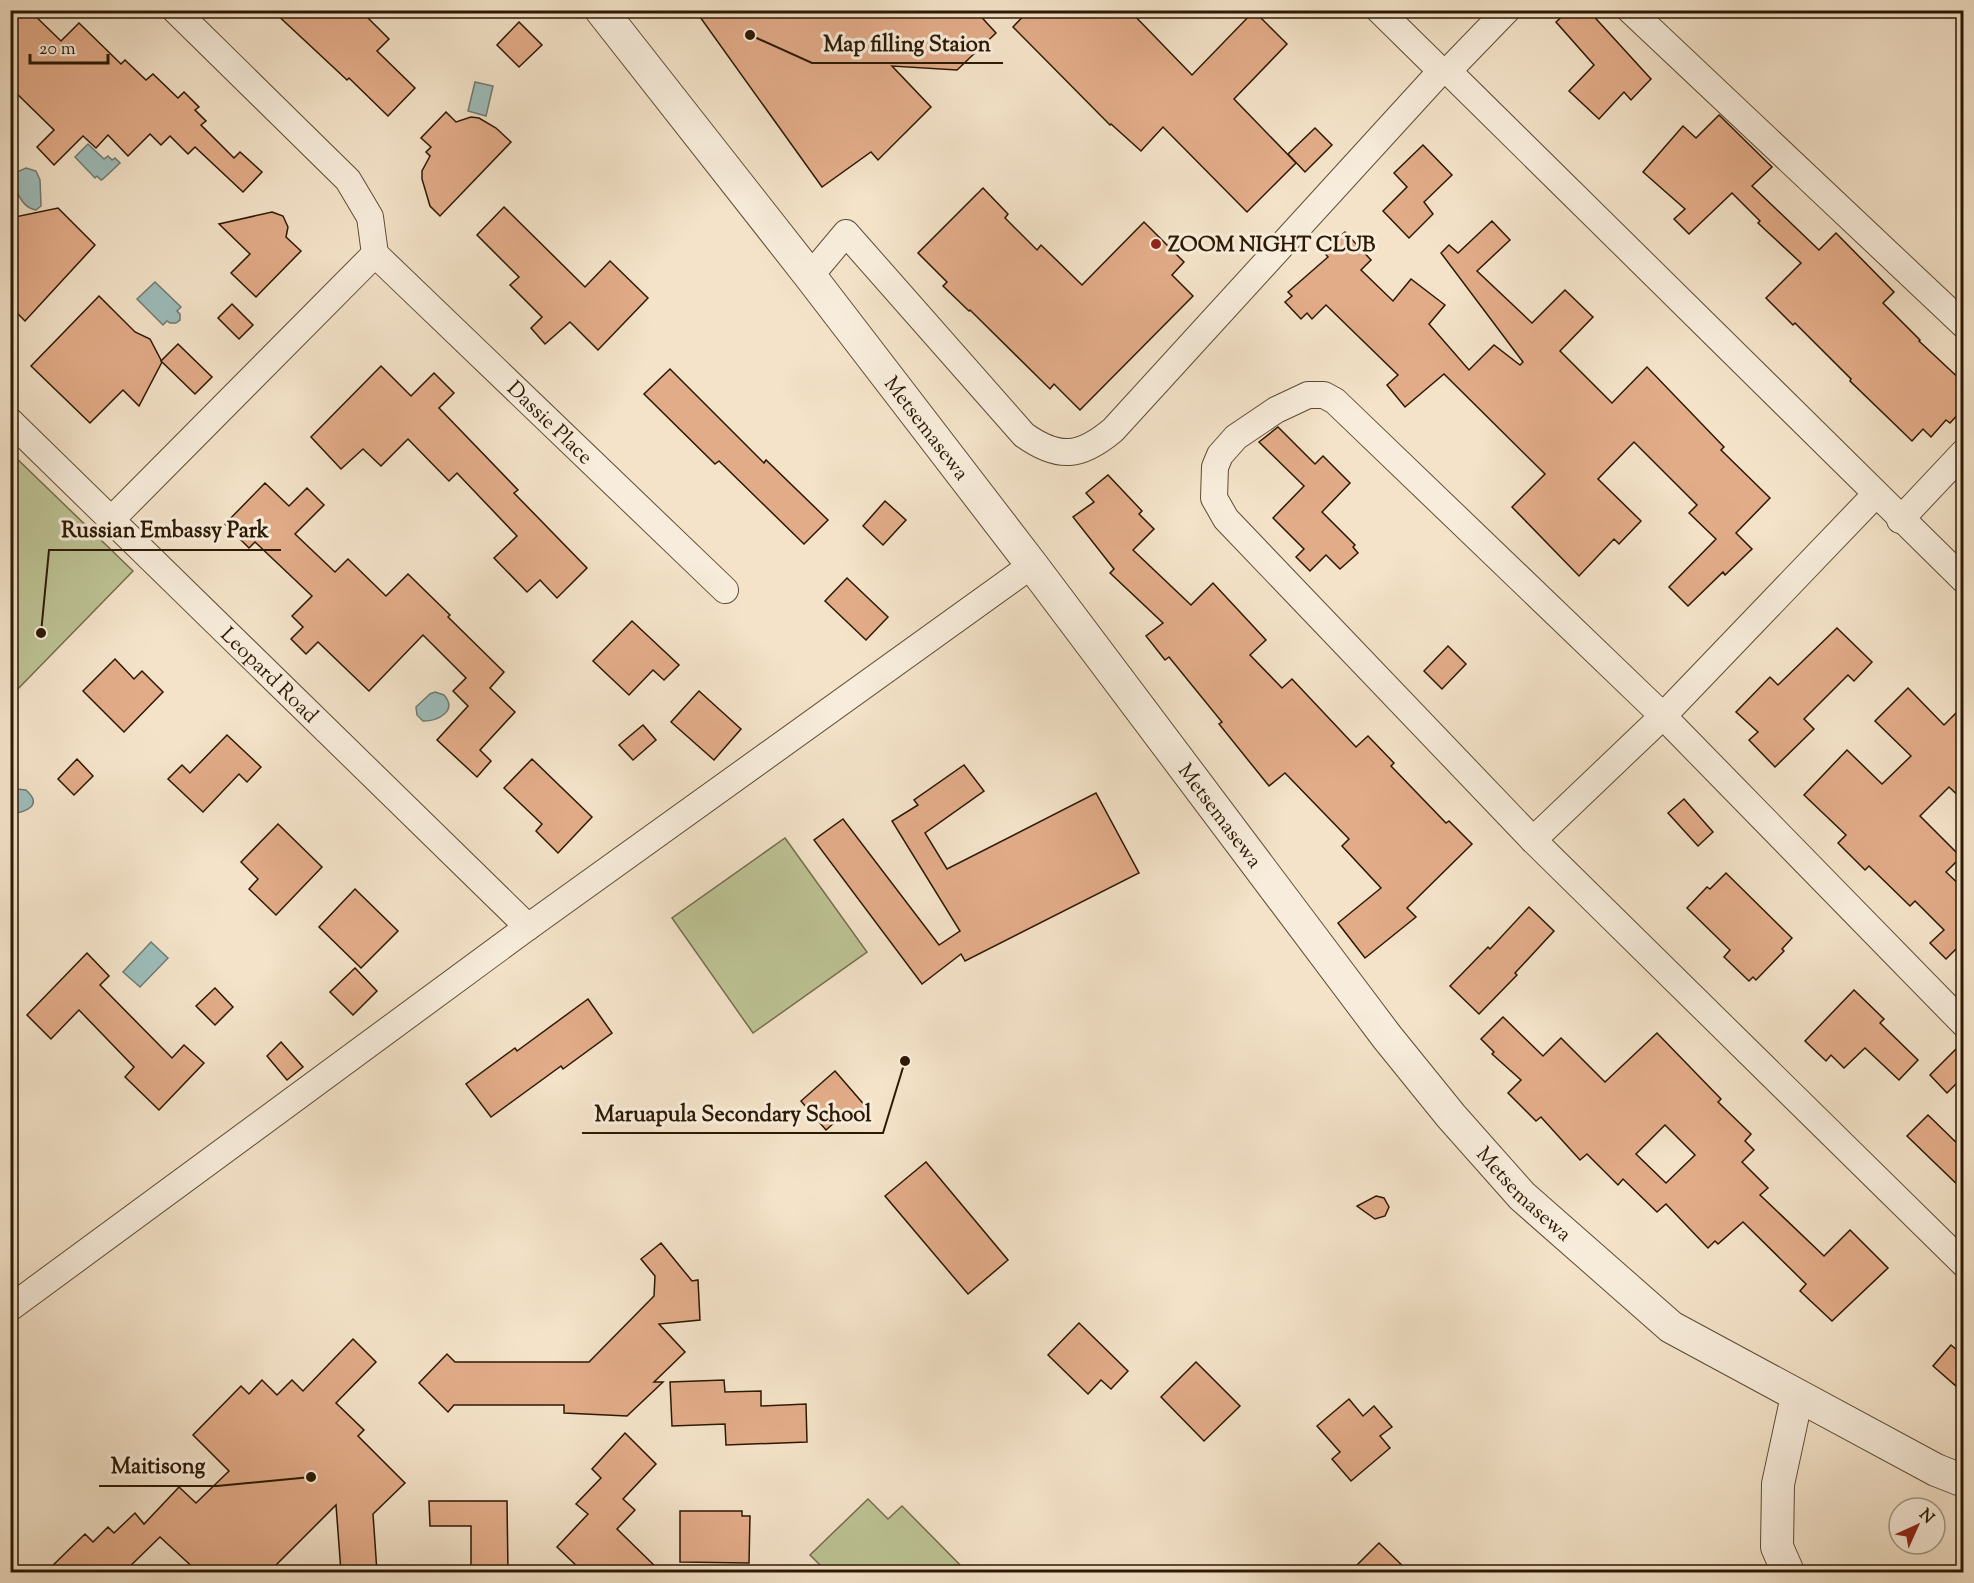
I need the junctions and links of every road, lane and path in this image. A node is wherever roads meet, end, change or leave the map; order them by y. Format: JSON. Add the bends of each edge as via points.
{"nodes":[{"id":1,"x":175,"y":10,"type":"edge"},
{"id":2,"x":601,"y":10,"type":"edge"},
{"id":3,"x":1379,"y":10,"type":"edge"},
{"id":4,"x":1507,"y":10,"type":"edge"},
{"id":5,"x":1630,"y":10,"type":"edge"},
{"id":6,"x":1444,"y":71,"type":"junction"},
{"id":7,"x":375,"y":254,"type":"junction"},
{"id":8,"x":810,"y":276,"type":"junction"},
{"id":9,"x":1964,"y":325,"type":"edge"},
{"id":10,"x":10,"y":421,"type":"edge"},
{"id":11,"x":1964,"y":452,"type":"edge"},
{"id":12,"x":1875,"y":495,"type":"junction"},
{"id":13,"x":110,"y":520,"type":"junction"},
{"id":14,"x":1900,"y":520,"type":"junction"},
{"id":15,"x":1032,"y":565,"type":"junction"},
{"id":16,"x":1964,"y":580,"type":"edge"},
{"id":17,"x":725,"y":590,"type":"dead end"},
{"id":18,"x":1663,"y":716,"type":"junction"},
{"id":19,"x":1533,"y":840,"type":"junction"},
{"id":20,"x":528,"y":927,"type":"junction"},
{"id":21,"x":1964,"y":1024,"type":"edge"},
{"id":22,"x":1964,"y":1264,"type":"edge"},
{"id":23,"x":10,"y":1308,"type":"edge"},
{"id":24,"x":1797,"y":1396,"type":"junction"},
{"id":25,"x":1964,"y":1481,"type":"edge"},
{"id":26,"x":1788,"y":1572,"type":"edge"}],
"edges":[{"from":1,"to":7,"type":"street","via":[[348,180],[370,217]]},
{"from":2,"to":8,"type":"street","name":"Metsemasewa"},
{"from":3,"to":6,"type":"street"},
{"from":4,"to":6,"type":"street"},
{"from":5,"to":9,"type":"street"},
{"from":6,"to":8,"type":"street","via":[[1113,430],[1088,448],[1053,451],[1041,448],[1024,435],[846,233]]},
{"from":6,"to":12,"type":"street"},
{"from":7,"to":13,"type":"street"},
{"from":7,"to":17,"type":"street","name":"Dassie Place"},
{"from":8,"to":15,"type":"street","name":"Metsemasewa"},
{"from":10,"to":13,"type":"street","name":"Leopard Road"},
{"from":11,"to":14,"type":"street"},
{"from":12,"to":14,"type":"street"},
{"from":12,"to":18,"type":"street"},
{"from":13,"to":20,"type":"street","name":"Leopard Road"},
{"from":14,"to":16,"type":"street"},
{"from":15,"to":20,"type":"street"},
{"from":15,"to":24,"type":"street","name":"Metsemasewa","via":[[1387,1037],[1522,1196],[1671,1327]]},
{"from":18,"to":19,"type":"street"},
{"from":18,"to":19,"type":"street","via":[[1335,401],[1324,395],[1308,395],[1276,410],[1236,437],[1215,467],[1214,498],[1226,519]]},
{"from":18,"to":21,"type":"street"},
{"from":19,"to":22,"type":"street"},
{"from":20,"to":23,"type":"street"},
{"from":24,"to":25,"type":"street","name":"Metsemasewa"},
{"from":24,"to":26,"type":"street","via":[[1778,1484],[1777,1547]]}]}
